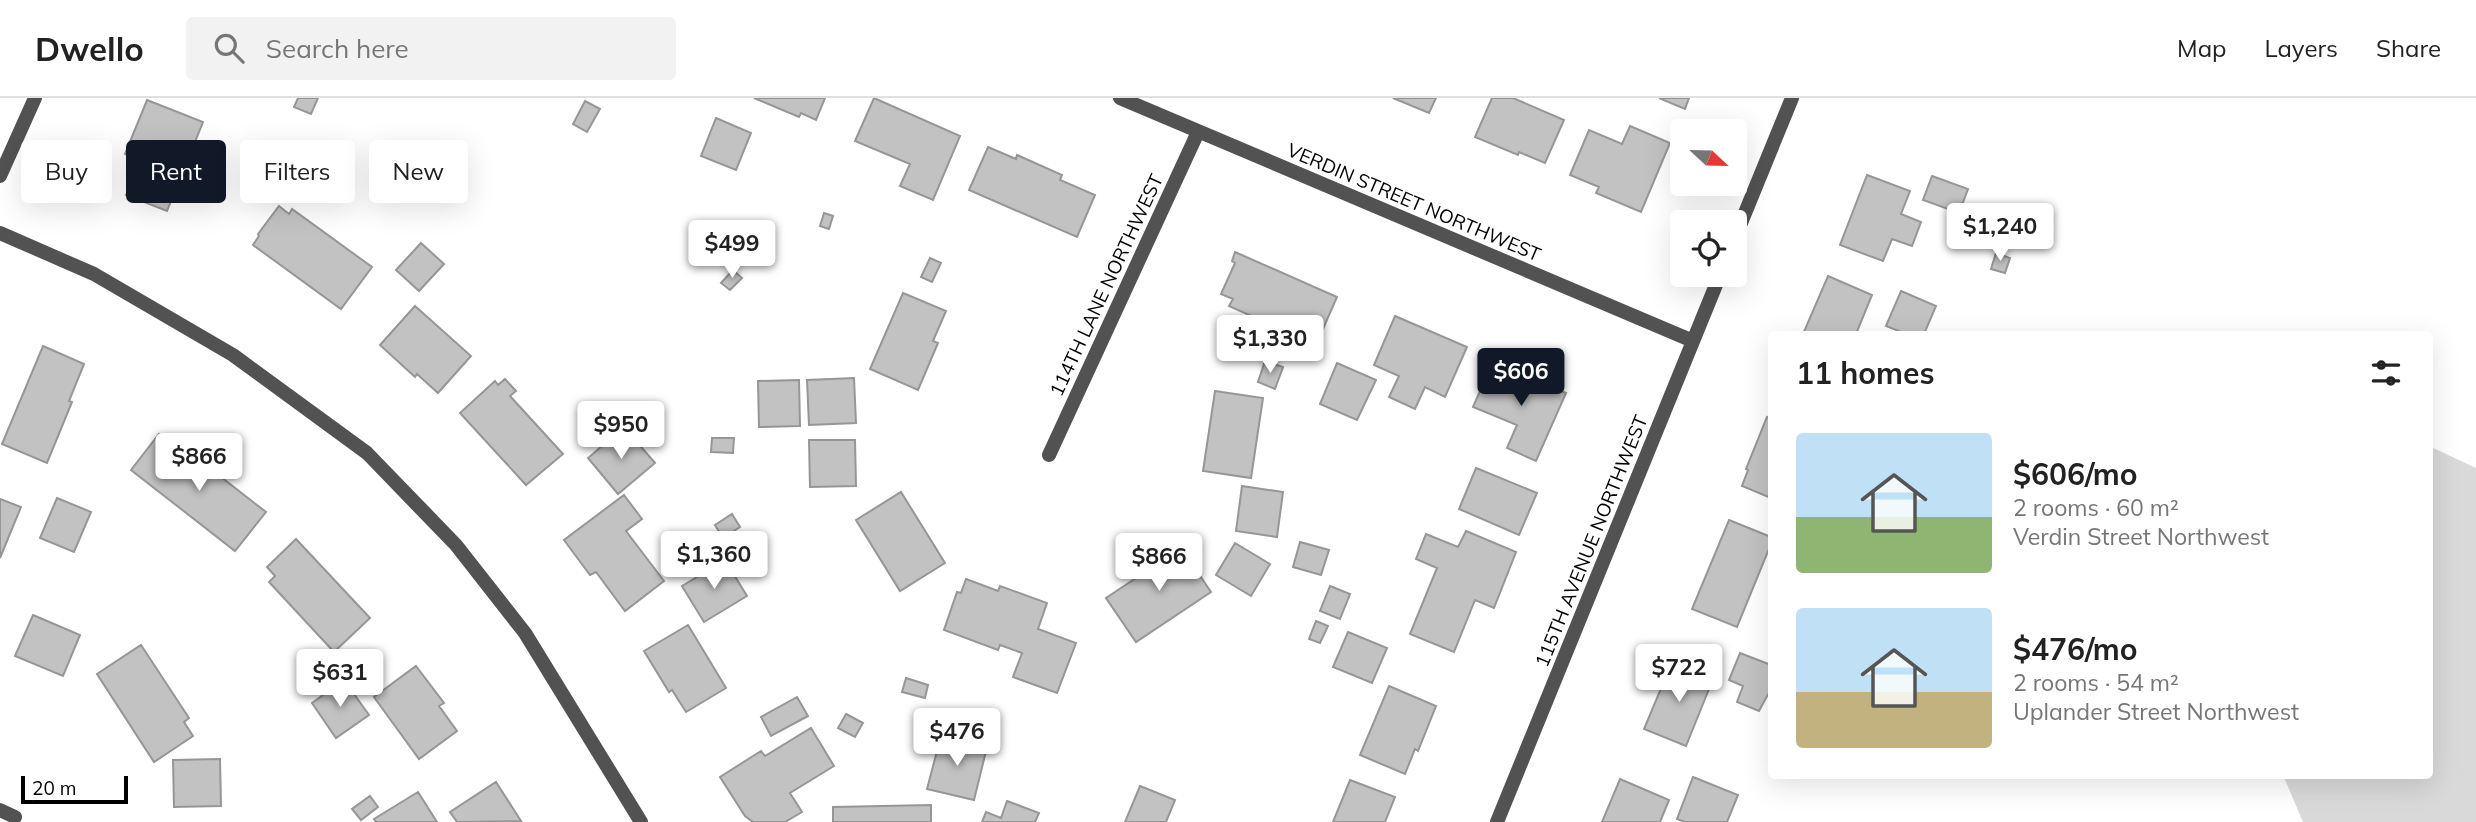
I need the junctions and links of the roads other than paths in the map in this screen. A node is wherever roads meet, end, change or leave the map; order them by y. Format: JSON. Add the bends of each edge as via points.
{"nodes":[{"id":1,"x":35,"y":98,"type":"edge"},
{"id":2,"x":1120,"y":98,"type":"edge"},
{"id":3,"x":1792,"y":98,"type":"edge"},
{"id":4,"x":1198,"y":132,"type":"junction"},
{"id":5,"x":0,"y":176,"type":"edge"},
{"id":6,"x":1746,"y":210,"type":"edge"},
{"id":7,"x":0,"y":233,"type":"edge"},
{"id":8,"x":1715,"y":287,"type":"edge"},
{"id":9,"x":1693,"y":341,"type":"junction"},
{"id":10,"x":1049,"y":455,"type":"dead end"},
{"id":11,"x":0,"y":810,"type":"edge"},
{"id":12,"x":15,"y":817,"type":"dead end"},
{"id":13,"x":641,"y":822,"type":"edge"},
{"id":14,"x":1497,"y":822,"type":"edge"}],
"edges":[{"from":1,"to":5,"type":"street"},
{"from":2,"to":4,"type":"street","name":"VERDIN STREET NORTHWEST"},
{"from":3,"to":6,"type":"street"},
{"from":4,"to":9,"type":"street","name":"VERDIN STREET NORTHWEST"},
{"from":4,"to":10,"type":"street","name":"114TH LANE NORTHWEST"},
{"from":7,"to":13,"type":"street","via":[[94,274],[233,355],[367,453],[456,545],[525,633]]},
{"from":8,"to":9,"type":"street","name":"115TH AVENUE NORTHWEST"},
{"from":9,"to":14,"type":"street","name":"115TH AVENUE NORTHWEST"},
{"from":11,"to":12,"type":"street"}]}
